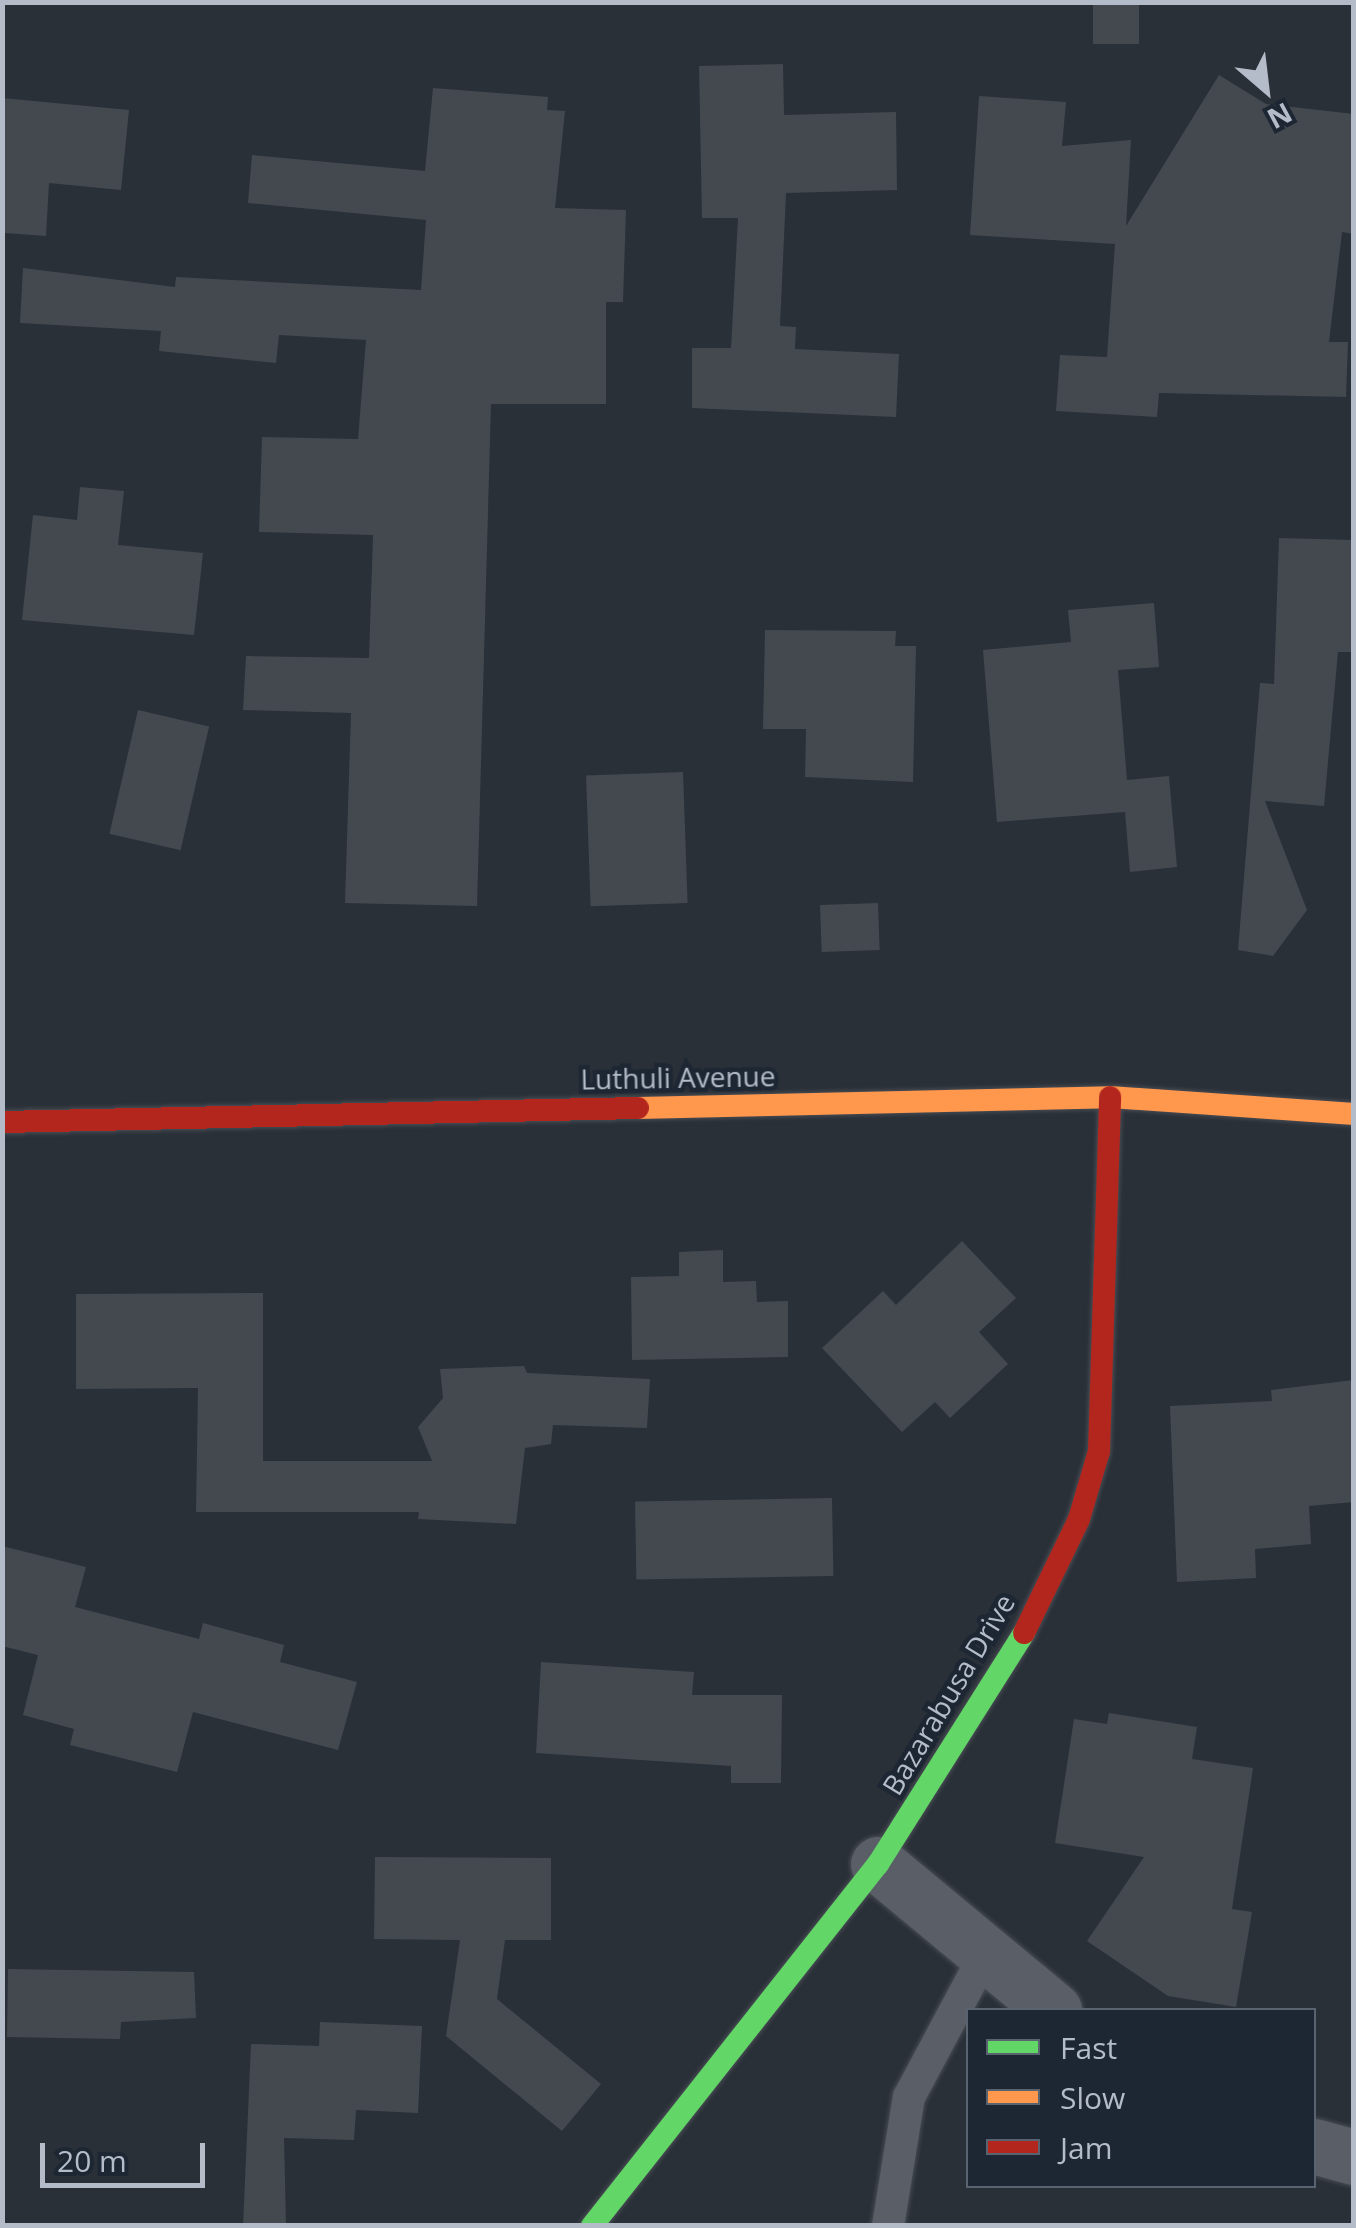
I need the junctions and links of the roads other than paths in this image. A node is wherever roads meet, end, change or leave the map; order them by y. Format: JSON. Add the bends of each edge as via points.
{"nodes":[{"id":1,"x":1110,"y":1098,"type":"junction"},
{"id":2,"x":1354,"y":1114,"type":"edge"},
{"id":3,"x":2,"y":1122,"type":"edge"},
{"id":4,"x":878,"y":1864,"type":"junction"},
{"id":5,"x":986,"y":1954,"type":"junction"},
{"id":6,"x":1052,"y":2008,"type":"edge"},
{"id":7,"x":1316,"y":2147,"type":"edge"},
{"id":8,"x":1354,"y":2157,"type":"edge"},
{"id":9,"x":592,"y":2226,"type":"edge"},
{"id":10,"x":888,"y":2226,"type":"edge"}],
"edges":[{"from":1,"to":2,"type":"street","name":"Luthuli Avenue"},
{"from":1,"to":3,"type":"street","name":"Luthuli Avenue"},
{"from":1,"to":4,"type":"street","name":"Bazarabusa Drive","via":[[1099,1450],[1079,1519],[1015,1652]]},
{"from":4,"to":5,"type":"street"},
{"from":4,"to":9,"type":"street","name":"Bazarabusa Drive"},
{"from":5,"to":6,"type":"street"},
{"from":5,"to":10,"type":"lane","via":[[909,2097]]},
{"from":7,"to":8,"type":"street"}]}
